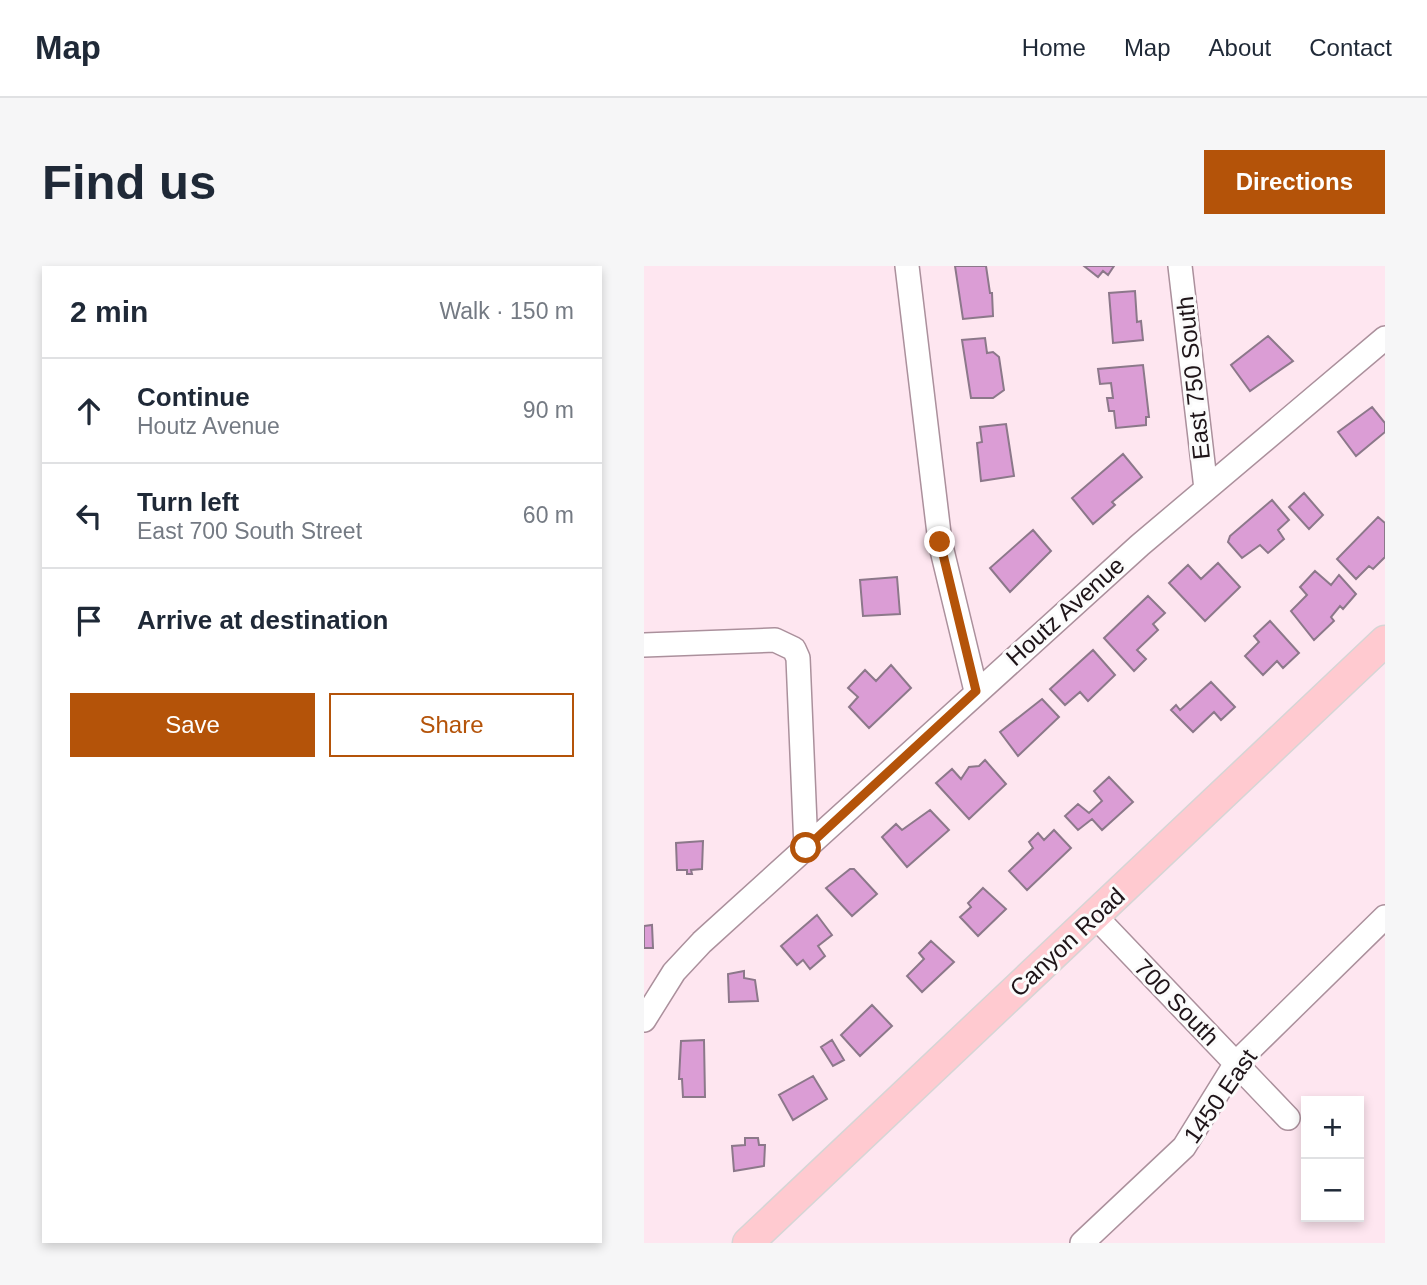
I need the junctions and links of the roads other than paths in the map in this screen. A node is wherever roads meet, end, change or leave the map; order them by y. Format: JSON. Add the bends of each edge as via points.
{"nodes":[{"id":1,"x":907,"y":266,"type":"edge"},
{"id":2,"x":1180,"y":266,"type":"edge"},
{"id":3,"x":1385,"y":338,"type":"edge"},
{"id":4,"x":1206,"y":489,"type":"junction"},
{"id":5,"x":1385,"y":641,"type":"edge"},
{"id":6,"x":644,"y":645,"type":"edge"},
{"id":7,"x":976,"y":691,"type":"junction"},
{"id":8,"x":806,"y":848,"type":"junction"},
{"id":9,"x":1095,"y":916,"type":"junction"},
{"id":10,"x":1385,"y":917,"type":"edge"},
{"id":11,"x":644,"y":1020,"type":"edge"},
{"id":12,"x":1236,"y":1063,"type":"junction"},
{"id":13,"x":1289,"y":1118,"type":"dead end"},
{"id":14,"x":751,"y":1242,"type":"edge"},
{"id":15,"x":1082,"y":1243,"type":"edge"}],
"edges":[{"from":1,"to":7,"type":"street","via":[[940,542]]},
{"from":2,"to":4,"type":"street","name":"East 750 South"},
{"from":3,"to":4,"type":"street","name":"Houtz Avenue"},
{"from":4,"to":7,"type":"street","name":"Houtz Avenue"},
{"from":5,"to":9,"type":"main road","name":"Canyon Road"},
{"from":6,"to":8,"type":"street","via":[[775,640],[794,649]]},
{"from":7,"to":8,"type":"street","name":"Houtz Avenue"},
{"from":8,"to":11,"type":"street","name":"Houtz Avenue","via":[[688,957]]},
{"from":9,"to":12,"type":"street","name":"700 South"},
{"from":9,"to":14,"type":"main road","name":"Canyon Road"},
{"from":10,"to":12,"type":"street","name":"1450 East"},
{"from":12,"to":13,"type":"street","name":"700 South"},
{"from":12,"to":15,"type":"street","name":"1450 East","via":[[1184,1147]]}]}
